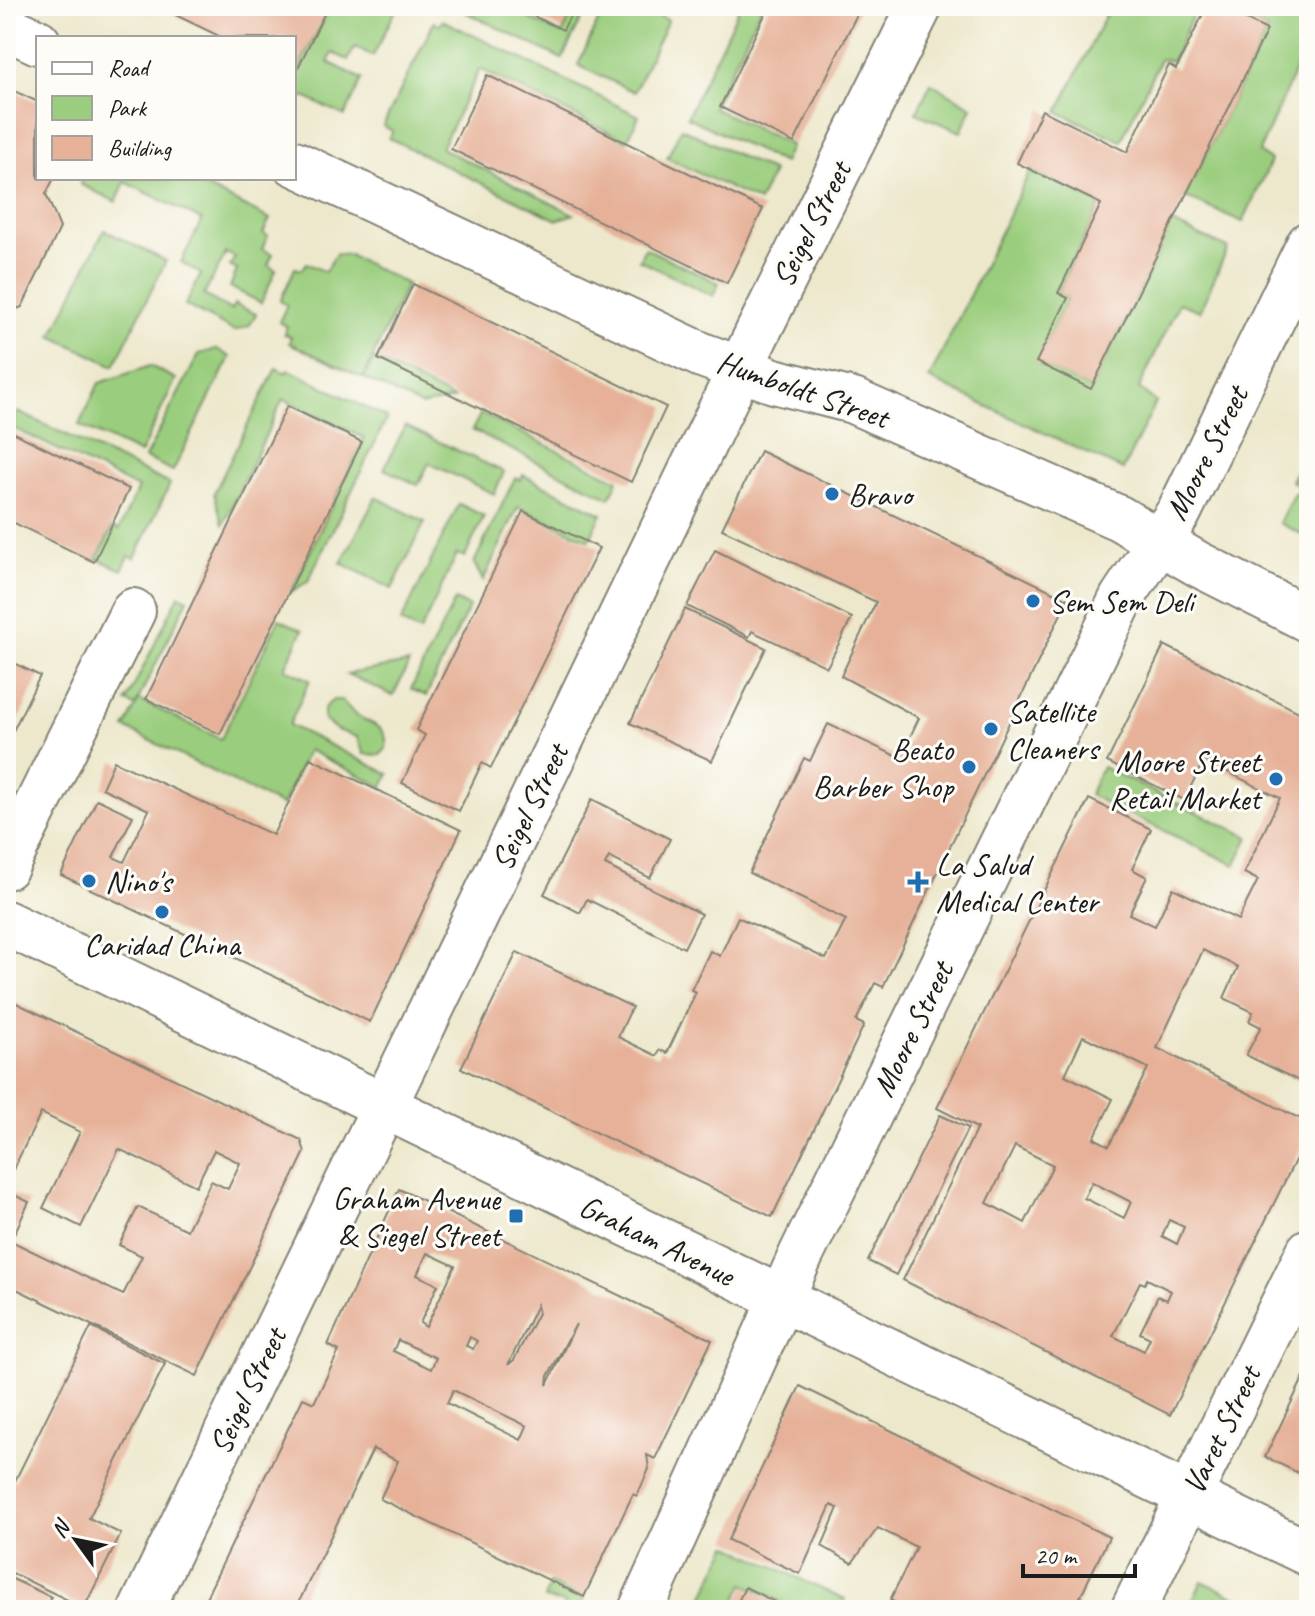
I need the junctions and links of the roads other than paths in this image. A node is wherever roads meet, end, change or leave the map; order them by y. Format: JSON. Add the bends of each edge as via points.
{"nodes":[{"id":1,"x":920,"y":6,"type":"edge"},
{"id":2,"x":6,"y":27,"type":"edge"},
{"id":3,"x":36,"y":41,"type":"edge"},
{"id":4,"x":296,"y":164,"type":"edge"},
{"id":5,"x":1309,"y":244,"type":"edge"},
{"id":6,"x":741,"y":369,"type":"junction"},
{"id":7,"x":1161,"y":542,"type":"junction"},
{"id":8,"x":133,"y":611,"type":"dead end"},
{"id":9,"x":1309,"y":620,"type":"edge"},
{"id":10,"x":6,"y":867,"type":"edge"},
{"id":11,"x":6,"y":923,"type":"edge"},
{"id":12,"x":384,"y":1107,"type":"junction"},
{"id":13,"x":1309,"y":1251,"type":"edge"},
{"id":14,"x":782,"y":1301,"type":"junction"},
{"id":15,"x":1190,"y":1495,"type":"junction"},
{"id":16,"x":1309,"y":1554,"type":"edge"},
{"id":17,"x":141,"y":1610,"type":"edge"},
{"id":18,"x":641,"y":1610,"type":"edge"},
{"id":19,"x":1133,"y":1610,"type":"edge"}],
"edges":[{"from":1,"to":6,"type":"street","name":"Seigel Street"},
{"from":2,"to":3,"type":"street"},
{"from":4,"to":6,"type":"street","name":"Humboldt Street"},
{"from":5,"to":7,"type":"street","name":"Moore Street"},
{"from":6,"to":7,"type":"street","name":"Humboldt Street","via":[[853,401],[1119,518]]},
{"from":6,"to":12,"type":"street","name":"Seigel Street"},
{"from":7,"to":9,"type":"street","name":"Humboldt Street"},
{"from":7,"to":14,"type":"street","name":"Moore Street","via":[[1122,598]]},
{"from":8,"to":10,"type":"street"},
{"from":11,"to":12,"type":"street","name":"Graham Avenue"},
{"from":12,"to":14,"type":"street","name":"Graham Avenue"},
{"from":12,"to":17,"type":"street","name":"Seigel Street"},
{"from":13,"to":15,"type":"street","name":"Varet Street"},
{"from":14,"to":15,"type":"street","name":"Graham Avenue"},
{"from":14,"to":18,"type":"street","name":"Moore Street"},
{"from":15,"to":16,"type":"street","name":"Graham Avenue"},
{"from":15,"to":19,"type":"street","name":"Varet Street"}]}
